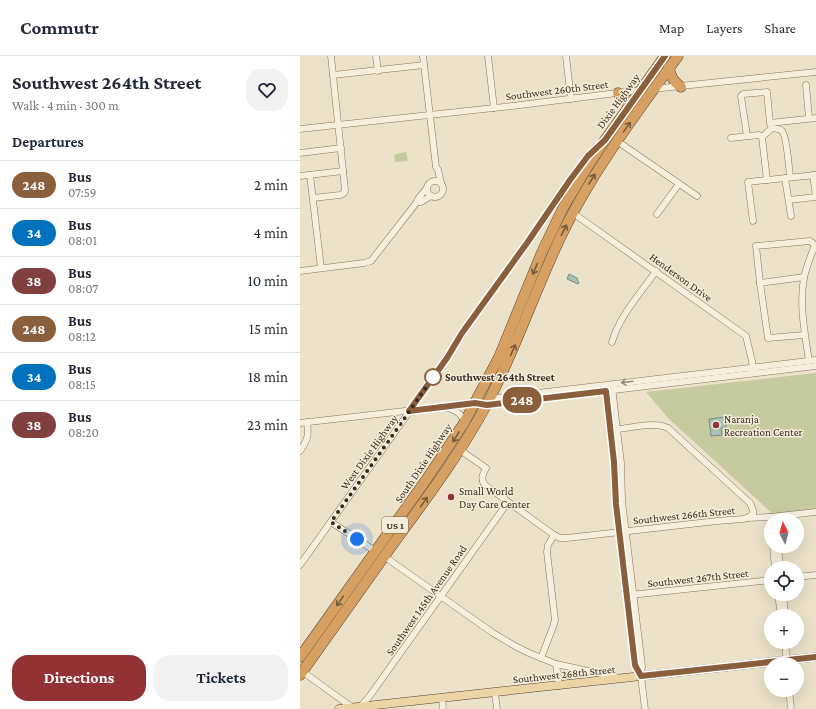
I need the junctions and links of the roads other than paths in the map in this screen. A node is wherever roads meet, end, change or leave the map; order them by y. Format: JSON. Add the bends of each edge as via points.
{"nodes":[{"id":1,"x":330,"y":56,"type":"edge"},
{"id":2,"x":376,"y":56,"type":"edge"},
{"id":3,"x":423,"y":56,"type":"edge"},
{"id":4,"x":488,"y":56,"type":"edge"},
{"id":5,"x":566,"y":56,"type":"edge"},
{"id":6,"x":665,"y":56,"type":"edge"},
{"id":7,"x":678,"y":56,"type":"edge"},
{"id":8,"x":424,"y":65,"type":"junction"},
{"id":9,"x":669,"y":68,"type":"junction"},
{"id":10,"x":378,"y":70,"type":"junction"},
{"id":11,"x":816,"y":72,"type":"edge"},
{"id":12,"x":333,"y":76,"type":"junction"},
{"id":13,"x":806,"y":85,"type":"dead end"},
{"id":14,"x":681,"y":87,"type":"junction"},
{"id":15,"x":654,"y":89,"type":"junction"},
{"id":16,"x":640,"y":90,"type":"junction"},
{"id":17,"x":618,"y":92,"type":"junction"},
{"id":18,"x":571,"y":99,"type":"junction"},
{"id":19,"x":628,"y":107,"type":"junction"},
{"id":20,"x":494,"y":108,"type":"junction"},
{"id":21,"x":430,"y":115,"type":"junction"},
{"id":22,"x":813,"y":118,"type":"edge"},
{"id":23,"x":338,"y":125,"type":"junction"},
{"id":24,"x":771,"y":126,"type":"junction"},
{"id":25,"x":300,"y":129,"type":"edge"},
{"id":26,"x":747,"y":136,"type":"junction"},
{"id":27,"x":762,"y":137,"type":"junction"},
{"id":28,"x":731,"y":138,"type":"dead end"},
{"id":29,"x":605,"y":140,"type":"junction"},
{"id":30,"x":617,"y":141,"type":"junction"},
{"id":31,"x":341,"y":148,"type":"junction"},
{"id":32,"x":300,"y":153,"type":"edge"},
{"id":33,"x":436,"y":168,"type":"junction"},
{"id":34,"x":343,"y":171,"type":"junction"},
{"id":35,"x":310,"y":174,"type":"junction"},
{"id":36,"x":815,"y":175,"type":"edge"},
{"id":37,"x":300,"y":176,"type":"edge"},
{"id":38,"x":788,"y":178,"type":"junction"},
{"id":39,"x":767,"y":180,"type":"junction"},
{"id":40,"x":429,"y":182,"type":"junction"},
{"id":41,"x":441,"y":183,"type":"junction"},
{"id":42,"x":679,"y":184,"type":"junction"},
{"id":43,"x":426,"y":189,"type":"junction"},
{"id":44,"x":431,"y":196,"type":"junction"},
{"id":45,"x":697,"y":196,"type":"dead end"},
{"id":46,"x":816,"y":197,"type":"edge"},
{"id":47,"x":313,"y":198,"type":"junction"},
{"id":48,"x":788,"y":200,"type":"junction"},
{"id":49,"x":417,"y":202,"type":"junction"},
{"id":50,"x":563,"y":208,"type":"junction"},
{"id":51,"x":549,"y":211,"type":"junction"},
{"id":52,"x":573,"y":213,"type":"junction"},
{"id":53,"x":657,"y":214,"type":"dead end"},
{"id":54,"x":791,"y":216,"type":"dead end"},
{"id":55,"x":753,"y":221,"type":"dead end"},
{"id":56,"x":320,"y":268,"type":"junction"},
{"id":57,"x":300,"y":271,"type":"edge"},
{"id":58,"x":656,"y":271,"type":"junction"},
{"id":59,"x":804,"y":277,"type":"junction"},
{"id":60,"x":760,"y":283,"type":"junction"},
{"id":61,"x":804,"y":335,"type":"junction"},
{"id":62,"x":612,"y":342,"type":"dead end"},
{"id":63,"x":810,"y":361,"type":"edge"},
{"id":64,"x":816,"y":366,"type":"edge"},
{"id":65,"x":753,"y":370,"type":"junction"},
{"id":66,"x":609,"y":387,"type":"junction"},
{"id":67,"x":488,"y":401,"type":"junction"},
{"id":68,"x":475,"y":403,"type":"junction"},
{"id":69,"x":447,"y":406,"type":"junction"},
{"id":70,"x":409,"y":411,"type":"junction"},
{"id":71,"x":303,"y":423,"type":"edge"},
{"id":72,"x":464,"y":423,"type":"junction"},
{"id":73,"x":617,"y":429,"type":"junction"},
{"id":74,"x":460,"y":450,"type":"junction"},
{"id":75,"x":300,"y":451,"type":"edge"},
{"id":76,"x":412,"y":500,"type":"junction"},
{"id":77,"x":508,"y":502,"type":"junction"},
{"id":78,"x":816,"y":512,"type":"edge"},
{"id":79,"x":804,"y":514,"type":"edge"},
{"id":80,"x":750,"y":516,"type":"junction"},
{"id":81,"x":764,"y":517,"type":"edge"},
{"id":82,"x":331,"y":522,"type":"junction"},
{"id":83,"x":623,"y":532,"type":"junction"},
{"id":84,"x":554,"y":535,"type":"junction"},
{"id":85,"x":375,"y":551,"type":"junction"},
{"id":86,"x":385,"y":557,"type":"junction"},
{"id":87,"x":300,"y":565,"type":"edge"},
{"id":88,"x":816,"y":575,"type":"edge"},
{"id":89,"x":804,"y":576,"type":"edge"},
{"id":90,"x":764,"y":581,"type":"edge"},
{"id":91,"x":630,"y":595,"type":"junction"},
{"id":92,"x":441,"y":596,"type":"junction"},
{"id":93,"x":352,"y":602,"type":"junction"},
{"id":94,"x":300,"y":657,"type":"edge"},
{"id":95,"x":542,"y":658,"type":"junction"},
{"id":96,"x":816,"y":658,"type":"edge"},
{"id":97,"x":804,"y":660,"type":"edge"},
{"id":98,"x":556,"y":664,"type":"junction"},
{"id":99,"x":764,"y":664,"type":"edge"},
{"id":100,"x":301,"y":673,"type":"edge"},
{"id":101,"x":641,"y":676,"type":"junction"},
{"id":102,"x":624,"y":678,"type":"junction"},
{"id":103,"x":559,"y":686,"type":"junction"},
{"id":104,"x":495,"y":692,"type":"junction"},
{"id":105,"x":790,"y":697,"type":"edge"},
{"id":106,"x":442,"y":698,"type":"junction"},
{"id":107,"x":357,"y":708,"type":"edge"},
{"id":108,"x":339,"y":709,"type":"edge"},
{"id":109,"x":443,"y":709,"type":"edge"},
{"id":110,"x":497,"y":709,"type":"edge"},
{"id":111,"x":645,"y":709,"type":"edge"},
{"id":112,"x":791,"y":709,"type":"edge"}],
"edges":[{"from":1,"to":12,"type":"street"},
{"from":2,"to":10,"type":"street"},
{"from":3,"to":8,"type":"street"},
{"from":4,"to":20,"type":"street"},
{"from":5,"to":18,"type":"street"},
{"from":6,"to":16,"type":"highway","name":"Dixie Highway","number":"US 1"},
{"from":7,"to":9,"type":"highway","name":"Dixie Highway","number":"US 1"},
{"from":8,"to":10,"type":"street"},
{"from":8,"to":21,"type":"street"},
{"from":9,"to":14,"type":"highway","via":[[672,79]]},
{"from":9,"to":15,"type":"highway","name":"Dixie Highway","number":"US 1"},
{"from":10,"to":12,"type":"street"},
{"from":11,"to":14,"type":"street","name":"Southwest 260th Street"},
{"from":12,"to":23,"type":"street"},
{"from":13,"to":22,"type":"street"},
{"from":14,"to":15,"type":"street","name":"Southwest 260th Street"},
{"from":15,"to":16,"type":"street","name":"Southwest 260th Street"},
{"from":30,"to":15,"type":"highway","name":"Dixie Highway","number":"US 1","one_way":true},
{"from":16,"to":17,"type":"street","name":"Southwest 260th Street"},
{"from":16,"to":19,"type":"highway","name":"Dixie Highway","number":"US 1"},
{"from":17,"to":18,"type":"street","name":"Southwest 260th Street"},
{"from":17,"to":19,"type":"highway","via":[[626,99]]},
{"from":18,"to":20,"type":"street","name":"Southwest 260th Street"},
{"from":19,"to":29,"type":"highway","name":"Dixie Highway","number":"US 1"},
{"from":20,"to":21,"type":"street","name":"Southwest 260th Street"},
{"from":21,"to":23,"type":"street","name":"Southwest 260th Street"},
{"from":21,"to":33,"type":"street"},
{"from":22,"to":24,"type":"street"},
{"from":23,"to":25,"type":"street","name":"Southwest 260th Street"},
{"from":23,"to":31,"type":"street"},
{"from":24,"to":26,"type":"street","via":[[767,92],[743,94],[741,96]]},
{"from":24,"to":27,"type":"street"},
{"from":24,"to":38,"type":"street","via":[[782,131],[785,138]]},
{"from":26,"to":27,"type":"street"},
{"from":26,"to":28,"type":"street"},
{"from":27,"to":39,"type":"street"},
{"from":29,"to":50,"type":"highway","name":"South Dixie Highway","number":"US 1"},
{"from":29,"to":51,"type":"street","name":"West Dixie Highway","via":[[588,156]]},
{"from":30,"to":42,"type":"street"},
{"from":52,"to":30,"type":"highway","name":"Dixie Highway","number":"US 1","one_way":true},
{"from":31,"to":32,"type":"street"},
{"from":31,"to":34,"type":"street"},
{"from":33,"to":40,"type":"street"},
{"from":33,"to":41,"type":"street"},
{"from":34,"to":35,"type":"street"},
{"from":34,"to":47,"type":"street","via":[[344,193]]},
{"from":35,"to":37,"type":"street"},
{"from":35,"to":47,"type":"street"},
{"from":36,"to":38,"type":"street"},
{"from":36,"to":46,"type":"street"},
{"from":38,"to":39,"type":"street"},
{"from":38,"to":48,"type":"street"},
{"from":39,"to":55,"type":"street","via":[[748,182]]},
{"from":40,"to":41,"type":"street","via":[[434,180]]},
{"from":40,"to":43,"type":"street"},
{"from":41,"to":44,"type":"street","via":[[441,194]]},
{"from":42,"to":45,"type":"street"},
{"from":42,"to":53,"type":"street"},
{"from":43,"to":44,"type":"street"},
{"from":43,"to":49,"type":"street"},
{"from":44,"to":49,"type":"street"},
{"from":46,"to":48,"type":"street"},
{"from":47,"to":56,"type":"street"},
{"from":48,"to":54,"type":"street"},
{"from":49,"to":56,"type":"street","via":[[372,261]]},
{"from":50,"to":51,"type":"street"},
{"from":50,"to":52,"type":"highway"},
{"from":50,"to":68,"type":"highway","name":"South Dixie Highway","number":"US 1","one_way":true},
{"from":51,"to":70,"type":"street","name":"West Dixie Highway"},
{"from":52,"to":58,"type":"street","name":"Henderson Drive"},
{"from":67,"to":52,"type":"highway","name":"South Dixie Highway","number":"US 1","one_way":true},
{"from":56,"to":57,"type":"street"},
{"from":58,"to":62,"type":"street","via":[[624,315]]},
{"from":58,"to":65,"type":"street","name":"Henderson Drive","via":[[746,336]]},
{"from":59,"to":60,"type":"street"},
{"from":59,"to":60,"type":"street","via":[[815,245],[810,241],[756,246]]},
{"from":59,"to":61,"type":"street"},
{"from":60,"to":61,"type":"street","via":[[768,338]]},
{"from":61,"to":63,"type":"street"},
{"from":63,"to":65,"type":"street"},
{"from":64,"to":65,"type":"street"},
{"from":65,"to":66,"type":"street"},
{"from":66,"to":67,"type":"street"},
{"from":66,"to":73,"type":"street"},
{"from":66,"to":83,"type":"street","via":[[616,504]]},
{"from":67,"to":68,"type":"street"},
{"from":67,"to":74,"type":"highway","name":"South Dixie Highway","number":"US 1"},
{"from":68,"to":69,"type":"street"},
{"from":68,"to":72,"type":"highway","name":"South Dixie Highway","number":"US 1"},
{"from":69,"to":70,"type":"street"},
{"from":69,"to":72,"type":"street","via":[[460,414]]},
{"from":70,"to":71,"type":"street"},
{"from":70,"to":82,"type":"street","name":"West Dixie Highway"},
{"from":71,"to":75,"type":"street","via":[[308,438]]},
{"from":72,"to":76,"type":"highway","name":"South Dixie Highway","number":"US 1","one_way":true},
{"from":73,"to":80,"type":"street","via":[[664,426],[750,503],[753,510]]},
{"from":73,"to":83,"type":"street","via":[[621,463]]},
{"from":74,"to":77,"type":"street","name":"Southwest 266th Street","via":[[486,468],[482,477],[483,482]]},
{"from":86,"to":74,"type":"highway","name":"South Dixie Highway","number":"US 1","one_way":true},
{"from":76,"to":85,"type":"highway","name":"South Dixie Highway","number":"US 1"},
{"from":76,"to":86,"type":"highway","via":[[406,517],[385,549]]},
{"from":77,"to":84,"type":"street","name":"Southwest 266th Street"},
{"from":77,"to":92,"type":"street","name":"Southwest 145th Avenue Road"},
{"from":78,"to":79,"type":"street","name":"Southwest 266th Street"},
{"from":80,"to":81,"type":"street","name":"Southwest 266th Street"},
{"from":80,"to":83,"type":"street","name":"Southwest 266th Street"},
{"from":82,"to":85,"type":"street"},
{"from":82,"to":87,"type":"street","name":"West Dixie Highway"},
{"from":83,"to":84,"type":"street","name":"Southwest 266th Street","via":[[567,538]]},
{"from":83,"to":91,"type":"street"},
{"from":84,"to":95,"type":"street","via":[[547,552],[554,624]]},
{"from":85,"to":93,"type":"highway","via":[[375,560],[356,588]]},
{"from":85,"to":94,"type":"highway","name":"South Dixie Highway","number":"US 1","one_way":true},
{"from":86,"to":92,"type":"street"},
{"from":86,"to":93,"type":"highway","name":"South Dixie Highway","number":"US 1"},
{"from":88,"to":89,"type":"street"},
{"from":90,"to":91,"type":"street","name":"Southwest 267th Street"},
{"from":91,"to":101,"type":"street","via":[[635,665]]},
{"from":92,"to":95,"type":"street","via":[[502,639]]},
{"from":92,"to":107,"type":"street","name":"Southwest 145th Avenue Road","via":[[369,697]]},
{"from":93,"to":100,"type":"highway","name":"South Dixie Highway","number":"US 1"},
{"from":95,"to":98,"type":"street"},
{"from":96,"to":97,"type":"main road","name":"Southwest 268th Street"},
{"from":98,"to":102,"type":"street"},
{"from":98,"to":103,"type":"street"},
{"from":99,"to":101,"type":"main road","name":"Southwest 268th Street"},
{"from":100,"to":107,"type":"street"},
{"from":101,"to":102,"type":"main road","name":"Southwest 268th Street"},
{"from":101,"to":111,"type":"street"},
{"from":102,"to":103,"type":"main road","name":"Southwest 268th Street"},
{"from":103,"to":104,"type":"main road","name":"Southwest 268th Street"},
{"from":104,"to":106,"type":"main road","name":"Southwest 268th Street"},
{"from":104,"to":110,"type":"street"},
{"from":105,"to":112,"type":"street"},
{"from":106,"to":107,"type":"main road","name":"Southwest 268th Street"},
{"from":106,"to":109,"type":"street"},
{"from":107,"to":108,"type":"main road","name":"Southwest 268th Street"}]}
